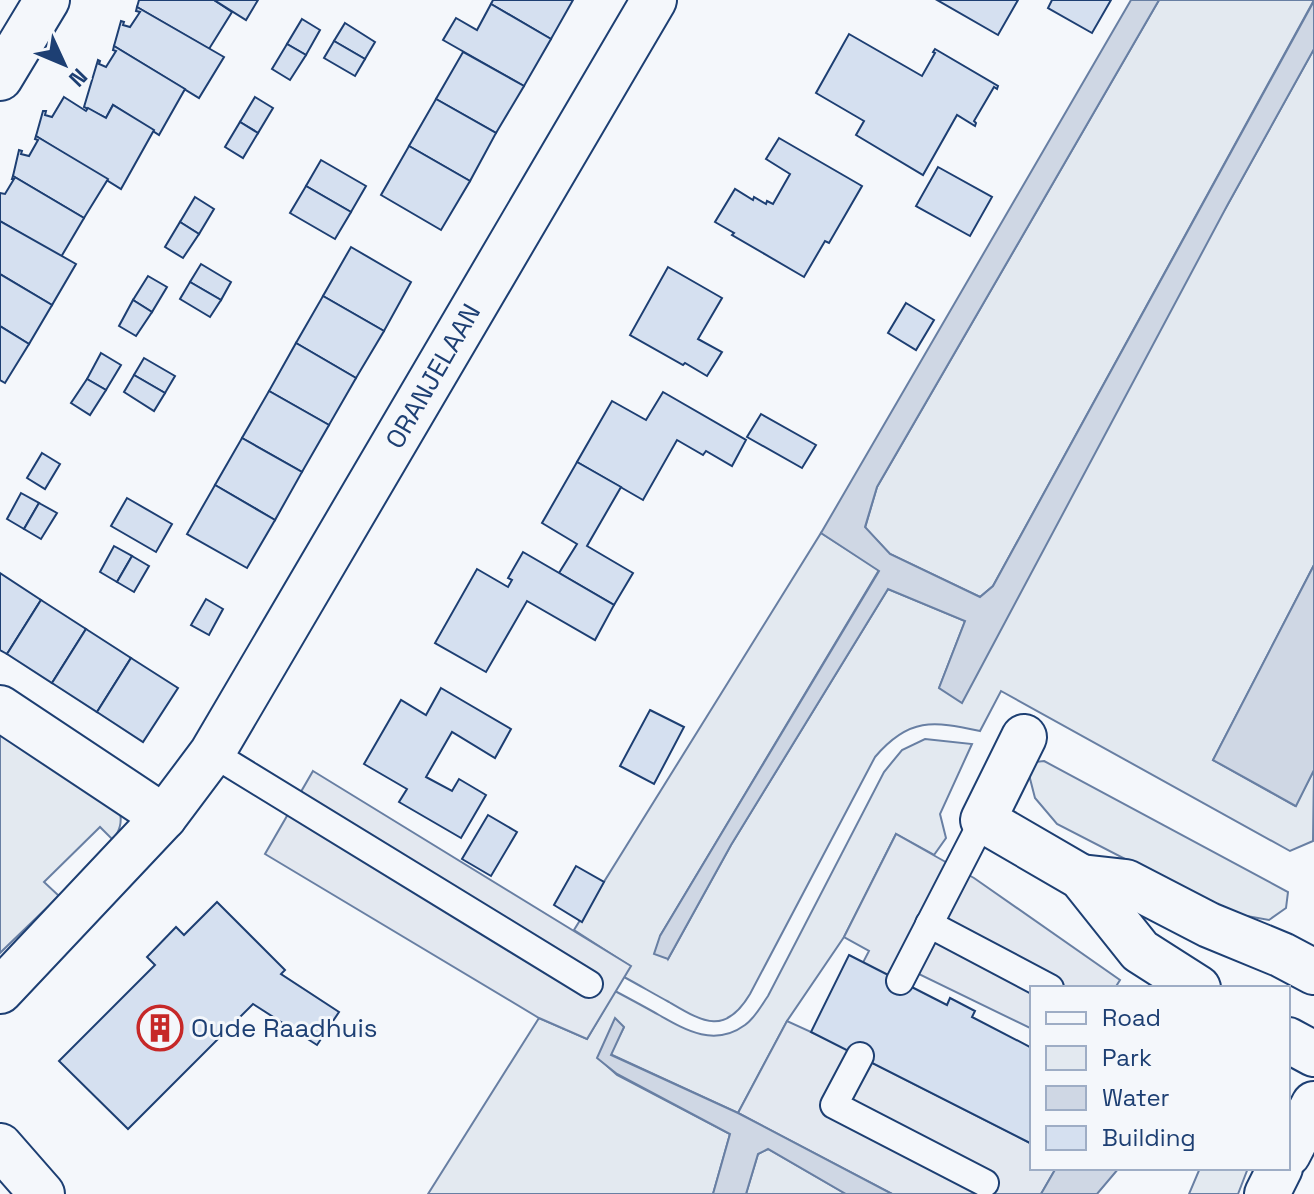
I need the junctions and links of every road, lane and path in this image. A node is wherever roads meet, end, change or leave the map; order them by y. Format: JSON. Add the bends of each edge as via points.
{"nodes":[{"id":1,"x":47,"y":0,"type":"edge"},
{"id":2,"x":654,"y":0,"type":"edge"},
{"id":3,"x":0,"y":78,"type":"edge"},
{"id":4,"x":0,"y":708,"type":"edge"},
{"id":5,"x":1024,"y":737,"type":"dead end"},
{"id":6,"x":212,"y":753,"type":"junction"},
{"id":7,"x":164,"y":817,"type":"junction"},
{"id":8,"x":983,"y":820,"type":"junction"},
{"id":9,"x":1081,"y":877,"type":"junction"},
{"id":10,"x":929,"y":924,"type":"junction"},
{"id":11,"x":1314,"y":972,"type":"edge"},
{"id":12,"x":900,"y":981,"type":"dead end"},
{"id":13,"x":589,"y":984,"type":"dead end"},
{"id":14,"x":1046,"y":986,"type":"edge"},
{"id":15,"x":1195,"y":986,"type":"edge"},
{"id":16,"x":0,"y":991,"type":"edge"},
{"id":17,"x":1290,"y":1041,"type":"edge"},
{"id":18,"x":1314,"y":1054,"type":"edge"},
{"id":19,"x":860,"y":1056,"type":"dead end"},
{"id":20,"x":1314,"y":1104,"type":"edge"},
{"id":21,"x":0,"y":1146,"type":"edge"},
{"id":22,"x":1290,"y":1150,"type":"edge"},
{"id":23,"x":1279,"y":1170,"type":"edge"},
{"id":24,"x":985,"y":1183,"type":"dead end"},
{"id":25,"x":42,"y":1194,"type":"edge"},
{"id":26,"x":1267,"y":1194,"type":"edge"}],
"edges":[{"from":1,"to":3,"type":"street"},
{"from":2,"to":6,"type":"street","name":"ORANJELAAN"},
{"from":4,"to":7,"type":"street"},
{"from":5,"to":8,"type":"street"},
{"from":6,"to":7,"type":"street","name":"ORANJELAAN"},
{"from":6,"to":13,"type":"lane"},
{"from":7,"to":16,"type":"street","name":"ORANJELAAN"},
{"from":8,"to":9,"type":"street"},
{"from":8,"to":10,"type":"lane"},
{"from":9,"to":11,"type":"street","via":[[1126,882]]},
{"from":9,"to":15,"type":"street","via":[[1140,951]]},
{"from":10,"to":12,"type":"lane"},
{"from":10,"to":14,"type":"lane"},
{"from":17,"to":18,"type":"street"},
{"from":19,"to":24,"type":"lane","via":[[834,1105]]},
{"from":20,"to":22,"type":"street"},
{"from":21,"to":25,"type":"street"},
{"from":23,"to":26,"type":"street"}]}
